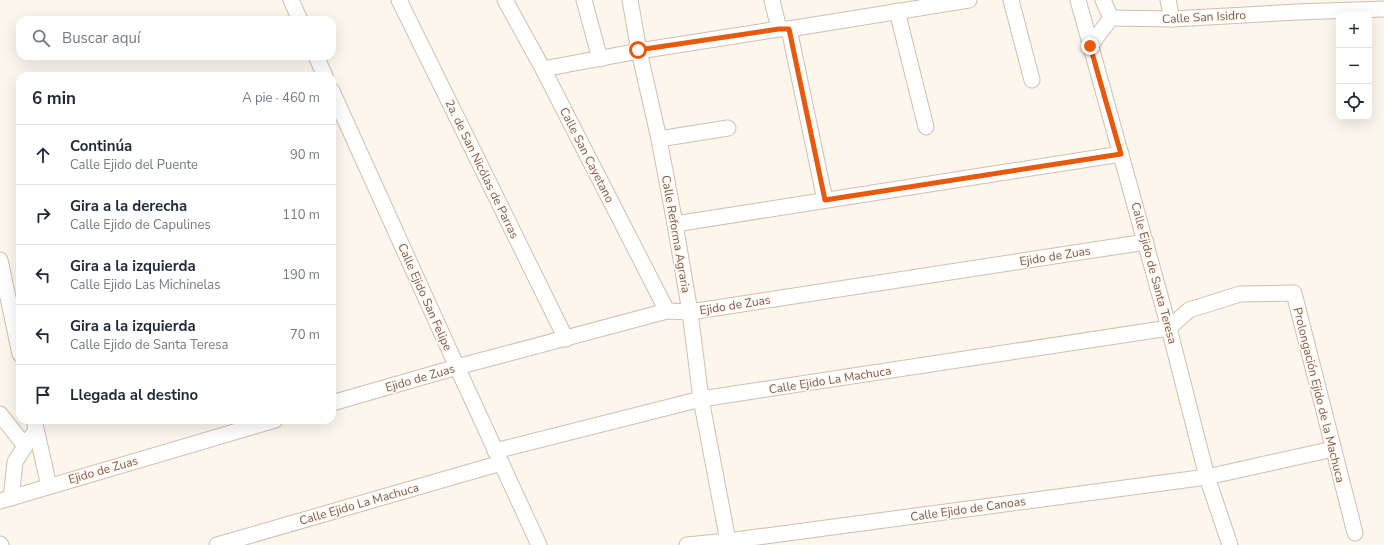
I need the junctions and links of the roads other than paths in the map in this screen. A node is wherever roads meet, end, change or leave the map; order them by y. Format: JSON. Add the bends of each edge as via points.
{"nodes":[{"id":1,"x":291,"y":0,"type":"edge"},
{"id":2,"x":398,"y":0,"type":"edge"},
{"id":3,"x":505,"y":0,"type":"edge"},
{"id":4,"x":584,"y":0,"type":"edge"},
{"id":5,"x":630,"y":0,"type":"edge"},
{"id":6,"x":772,"y":0,"type":"edge"},
{"id":7,"x":969,"y":0,"type":"edge"},
{"id":8,"x":1011,"y":0,"type":"edge"},
{"id":9,"x":1078,"y":0,"type":"edge"},
{"id":10,"x":1103,"y":0,"type":"edge"},
{"id":11,"x":1168,"y":0,"type":"edge"},
{"id":12,"x":1296,"y":6,"type":"edge"},
{"id":13,"x":1384,"y":9,"type":"edge"},
{"id":14,"x":897,"y":11,"type":"junction"},
{"id":15,"x":298,"y":16,"type":"edge"},
{"id":16,"x":1111,"y":18,"type":"junction"},
{"id":17,"x":1172,"y":20,"type":"junction"},
{"id":18,"x":784,"y":29,"type":"junction"},
{"id":19,"x":1090,"y":46,"type":"junction"},
{"id":20,"x":638,"y":50,"type":"junction"},
{"id":21,"x":600,"y":59,"type":"junction"},
{"id":22,"x":318,"y":60,"type":"edge"},
{"id":23,"x":543,"y":69,"type":"junction"},
{"id":24,"x":323,"y":72,"type":"edge"},
{"id":25,"x":1032,"y":80,"type":"dead end"},
{"id":26,"x":336,"y":101,"type":"edge"},
{"id":27,"x":926,"y":127,"type":"dead end"},
{"id":28,"x":728,"y":128,"type":"dead end"},
{"id":29,"x":659,"y":139,"type":"junction"},
{"id":30,"x":1121,"y":154,"type":"junction"},
{"id":31,"x":825,"y":200,"type":"junction"},
{"id":32,"x":675,"y":224,"type":"junction"},
{"id":33,"x":1146,"y":242,"type":"junction"},
{"id":34,"x":0,"y":260,"type":"edge"},
{"id":35,"x":668,"y":311,"type":"junction"},
{"id":36,"x":690,"y":312,"type":"junction"},
{"id":37,"x":1169,"y":328,"type":"junction"},
{"id":38,"x":16,"y":335,"type":"edge"},
{"id":39,"x":566,"y":339,"type":"junction"},
{"id":40,"x":457,"y":367,"type":"junction"},
{"id":41,"x":700,"y":399,"type":"junction"},
{"id":42,"x":336,"y":403,"type":"edge"},
{"id":43,"x":0,"y":414,"type":"edge"},
{"id":44,"x":261,"y":424,"type":"edge"},
{"id":45,"x":35,"y":425,"type":"edge"},
{"id":46,"x":25,"y":446,"type":"junction"},
{"id":47,"x":1333,"y":449,"type":"junction"},
{"id":48,"x":498,"y":457,"type":"junction"},
{"id":49,"x":1207,"y":477,"type":"junction"},
{"id":50,"x":49,"y":486,"type":"junction"},
{"id":51,"x":5,"y":500,"type":"edge"},
{"id":52,"x":1355,"y":534,"type":"dead end"},
{"id":53,"x":728,"y":541,"type":"junction"},
{"id":54,"x":749,"y":541,"type":"edge"},
{"id":55,"x":218,"y":545,"type":"edge"},
{"id":56,"x":539,"y":545,"type":"edge"},
{"id":57,"x":695,"y":545,"type":"edge"},
{"id":58,"x":1230,"y":545,"type":"edge"}],
"edges":[{"from":1,"to":15,"type":"street"},
{"from":2,"to":39,"type":"street","name":"2a. de San Nicólas de Parras"},
{"from":3,"to":23,"type":"street","name":"Calle San Cayetano"},
{"from":4,"to":21,"type":"street"},
{"from":5,"to":20,"type":"street","name":"Calle Reforma Agraria"},
{"from":6,"to":18,"type":"street"},
{"from":7,"to":14,"type":"street"},
{"from":8,"to":25,"type":"street"},
{"from":9,"to":19,"type":"street","name":"Calle Ejido de Santa Teresa"},
{"from":10,"to":16,"type":"street"},
{"from":11,"to":17,"type":"street"},
{"from":12,"to":13,"type":"street","name":"Calle San Isidro"},
{"from":12,"to":17,"type":"street","name":"Calle San Isidro"},
{"from":14,"to":18,"type":"street"},
{"from":14,"to":27,"type":"street"},
{"from":16,"to":17,"type":"street","name":"Calle San Isidro"},
{"from":16,"to":19,"type":"street"},
{"from":18,"to":20,"type":"street"},
{"from":18,"to":31,"type":"street"},
{"from":19,"to":30,"type":"street","name":"Calle Ejido de Santa Teresa"},
{"from":20,"to":21,"type":"street"},
{"from":20,"to":29,"type":"street","name":"Calle Reforma Agraria"},
{"from":21,"to":23,"type":"street"},
{"from":22,"to":24,"type":"street"},
{"from":23,"to":35,"type":"street","name":"Calle San Cayetano"},
{"from":26,"to":40,"type":"street","name":"Calle Ejido San Felipe"},
{"from":28,"to":29,"type":"street"},
{"from":29,"to":32,"type":"street","name":"Calle Reforma Agraria"},
{"from":30,"to":31,"type":"street"},
{"from":30,"to":33,"type":"street","name":"Calle Ejido de Santa Teresa"},
{"from":31,"to":32,"type":"street"},
{"from":32,"to":36,"type":"street","name":"Calle Reforma Agraria"},
{"from":33,"to":36,"type":"street","name":"Ejido de Zuas"},
{"from":33,"to":37,"type":"street","name":"Calle Ejido de Santa Teresa"},
{"from":34,"to":38,"type":"street"},
{"from":35,"to":36,"type":"street","name":"Ejido de Zuas"},
{"from":35,"to":39,"type":"street","name":"Ejido de Zuas"},
{"from":36,"to":41,"type":"street","name":"Calle Reforma Agraria"},
{"from":37,"to":41,"type":"street","name":"Calle Ejido La Machuca"},
{"from":37,"to":47,"type":"street","name":"Prolongación Ejido de la Machuca","via":[[1189,310],[1240,294],[1294,293]]},
{"from":37,"to":49,"type":"street","name":"Calle Ejido de Santa Teresa"},
{"from":39,"to":40,"type":"street","name":"Ejido de Zuas"},
{"from":40,"to":42,"type":"street","name":"Ejido de Zuas"},
{"from":40,"to":48,"type":"street","name":"Calle Ejido San Felipe"},
{"from":41,"to":48,"type":"street","name":"Calle Ejido La Machuca"},
{"from":41,"to":53,"type":"street","name":"Calle Reforma Agraria"},
{"from":43,"to":46,"type":"street"},
{"from":44,"to":50,"type":"street","name":"Ejido de Zuas"},
{"from":45,"to":46,"type":"street"},
{"from":45,"to":50,"type":"street"},
{"from":46,"to":51,"type":"street","via":[[15,462]]},
{"from":47,"to":49,"type":"street","name":"Calle Ejido de Canoas"},
{"from":47,"to":52,"type":"street","name":"Prolongación Ejido de la Machuca"},
{"from":48,"to":55,"type":"street","name":"Calle Ejido La Machuca"},
{"from":48,"to":56,"type":"street","name":"Calle Ejido San Felipe"},
{"from":49,"to":54,"type":"street","name":"Calle Ejido de Canoas"},
{"from":49,"to":58,"type":"street","name":"Calle Ejido de Santa Teresa"},
{"from":50,"to":51,"type":"street","name":"Ejido de Zuas"},
{"from":53,"to":54,"type":"street","name":"Calle Ejido de Canoas"},
{"from":53,"to":57,"type":"street","name":"Calle Ejido de Canoas"}]}
